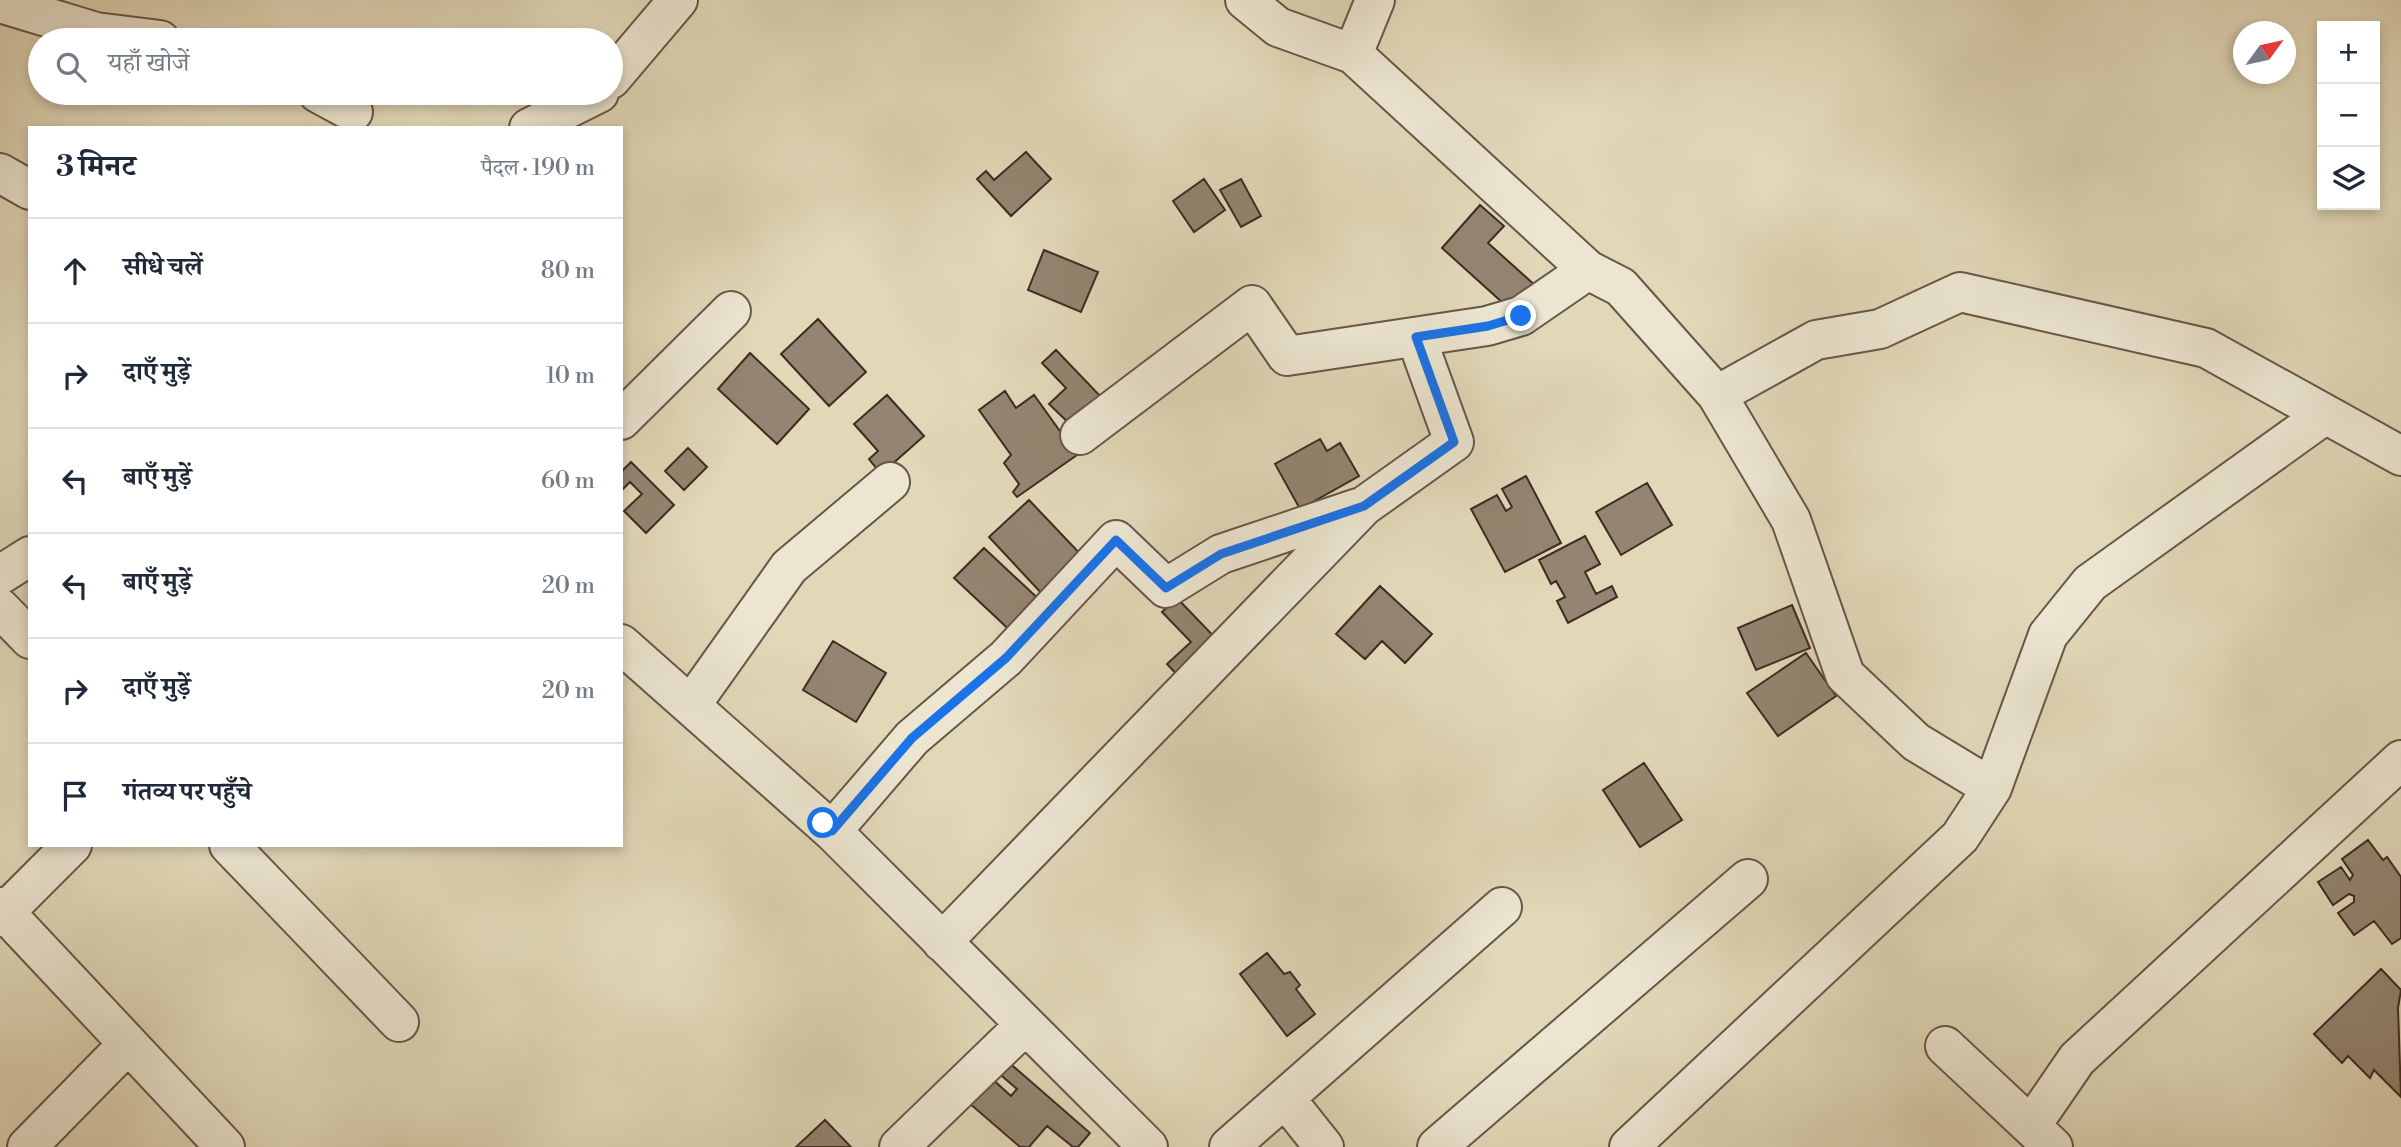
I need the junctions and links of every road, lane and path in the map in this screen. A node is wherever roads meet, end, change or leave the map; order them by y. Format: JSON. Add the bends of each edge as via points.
{"nodes":[{"id":1,"x":678,"y":0,"type":"edge"},
{"id":2,"x":1245,"y":0,"type":"edge"},
{"id":3,"x":1375,"y":0,"type":"edge"},
{"id":4,"x":0,"y":3,"type":"edge"},
{"id":5,"x":83,"y":28,"type":"edge"},
{"id":6,"x":1353,"y":54,"type":"junction"},
{"id":7,"x":623,"y":65,"type":"edge"},
{"id":8,"x":340,"y":105,"type":"edge"},
{"id":9,"x":575,"y":105,"type":"edge"},
{"id":10,"x":353,"y":112,"type":"dead end"},
{"id":11,"x":532,"y":126,"type":"edge"},
{"id":12,"x":0,"y":173,"type":"edge"},
{"id":13,"x":28,"y":189,"type":"edge"},
{"id":14,"x":1588,"y":270,"type":"junction"},
{"id":15,"x":731,"y":311,"type":"dead end"},
{"id":16,"x":1416,"y":337,"type":"junction"},
{"id":17,"x":1717,"y":395,"type":"junction"},
{"id":18,"x":2323,"y":415,"type":"junction"},
{"id":19,"x":623,"y":418,"type":"edge"},
{"id":20,"x":1080,"y":435,"type":"dead end"},
{"id":21,"x":2401,"y":456,"type":"edge"},
{"id":22,"x":890,"y":482,"type":"dead end"},
{"id":23,"x":1364,"y":506,"type":"junction"},
{"id":24,"x":28,"y":557,"type":"edge"},
{"id":25,"x":0,"y":575,"type":"edge"},
{"id":26,"x":0,"y":608,"type":"edge"},
{"id":27,"x":28,"y":637,"type":"edge"},
{"id":28,"x":623,"y":646,"type":"edge"},
{"id":29,"x":691,"y":705,"type":"junction"},
{"id":30,"x":2401,"y":760,"type":"edge"},
{"id":31,"x":1992,"y":788,"type":"junction"},
{"id":32,"x":832,"y":831,"type":"junction"},
{"id":33,"x":70,"y":847,"type":"edge"},
{"id":34,"x":232,"y":847,"type":"edge"},
{"id":35,"x":1748,"y":879,"type":"dead end"},
{"id":36,"x":1502,"y":907,"type":"dead end"},
{"id":37,"x":2,"y":912,"type":"edge"},
{"id":38,"x":942,"y":942,"type":"junction"},
{"id":39,"x":399,"y":1022,"type":"dead end"},
{"id":40,"x":1025,"y":1025,"type":"junction"},
{"id":41,"x":128,"y":1045,"type":"junction"},
{"id":42,"x":1945,"y":1046,"type":"dead end"},
{"id":43,"x":1285,"y":1098,"type":"junction"},
{"id":44,"x":2042,"y":1137,"type":"edge"},
{"id":45,"x":27,"y":1147,"type":"edge"},
{"id":46,"x":225,"y":1147,"type":"edge"},
{"id":47,"x":899,"y":1147,"type":"edge"},
{"id":48,"x":1148,"y":1147,"type":"edge"},
{"id":49,"x":1229,"y":1147,"type":"edge"},
{"id":50,"x":1324,"y":1147,"type":"edge"},
{"id":51,"x":1437,"y":1147,"type":"edge"},
{"id":52,"x":1629,"y":1147,"type":"edge"}],
"edges":[{"from":1,"to":7,"type":"street"},
{"from":2,"to":6,"type":"street","via":[[1278,27]]},
{"from":3,"to":6,"type":"street"},
{"from":4,"to":5,"type":"street"},
{"from":6,"to":14,"type":"street"},
{"from":8,"to":10,"type":"street"},
{"from":9,"to":11,"type":"street"},
{"from":12,"to":13,"type":"street"},
{"from":14,"to":16,"type":"street","via":[[1521,316]]},
{"from":14,"to":17,"type":"street","via":[[1620,287]]},
{"from":15,"to":19,"type":"street"},
{"from":16,"to":20,"type":"street","via":[[1287,356],[1252,305]]},
{"from":16,"to":23,"type":"street","via":[[1454,442]]},
{"from":17,"to":18,"type":"street","via":[[1816,340],[1880,329],[1960,292],[2206,348]]},
{"from":17,"to":31,"type":"street","via":[[1791,520],[1845,675],[1916,742]]},
{"from":18,"to":21,"type":"street"},
{"from":18,"to":31,"type":"street","via":[[2090,583],[2048,635]]},
{"from":22,"to":29,"type":"street","via":[[789,567]]},
{"from":23,"to":32,"type":"street","via":[[1221,554],[1166,588],[1116,540],[1006,658],[912,738]]},
{"from":23,"to":38,"type":"street"},
{"from":24,"to":25,"type":"street"},
{"from":26,"to":27,"type":"street"},
{"from":28,"to":29,"type":"street"},
{"from":29,"to":32,"type":"street"},
{"from":30,"to":44,"type":"street","via":[[2077,1059]]},
{"from":31,"to":52,"type":"street","via":[[1960,837]]},
{"from":32,"to":38,"type":"street"},
{"from":33,"to":37,"type":"street"},
{"from":34,"to":39,"type":"street"},
{"from":35,"to":51,"type":"street"},
{"from":36,"to":43,"type":"street"},
{"from":37,"to":41,"type":"street"},
{"from":38,"to":40,"type":"street"},
{"from":40,"to":47,"type":"street"},
{"from":40,"to":48,"type":"street"},
{"from":41,"to":45,"type":"street"},
{"from":41,"to":46,"type":"street"},
{"from":42,"to":44,"type":"street"},
{"from":43,"to":49,"type":"street"},
{"from":43,"to":50,"type":"street"}]}
